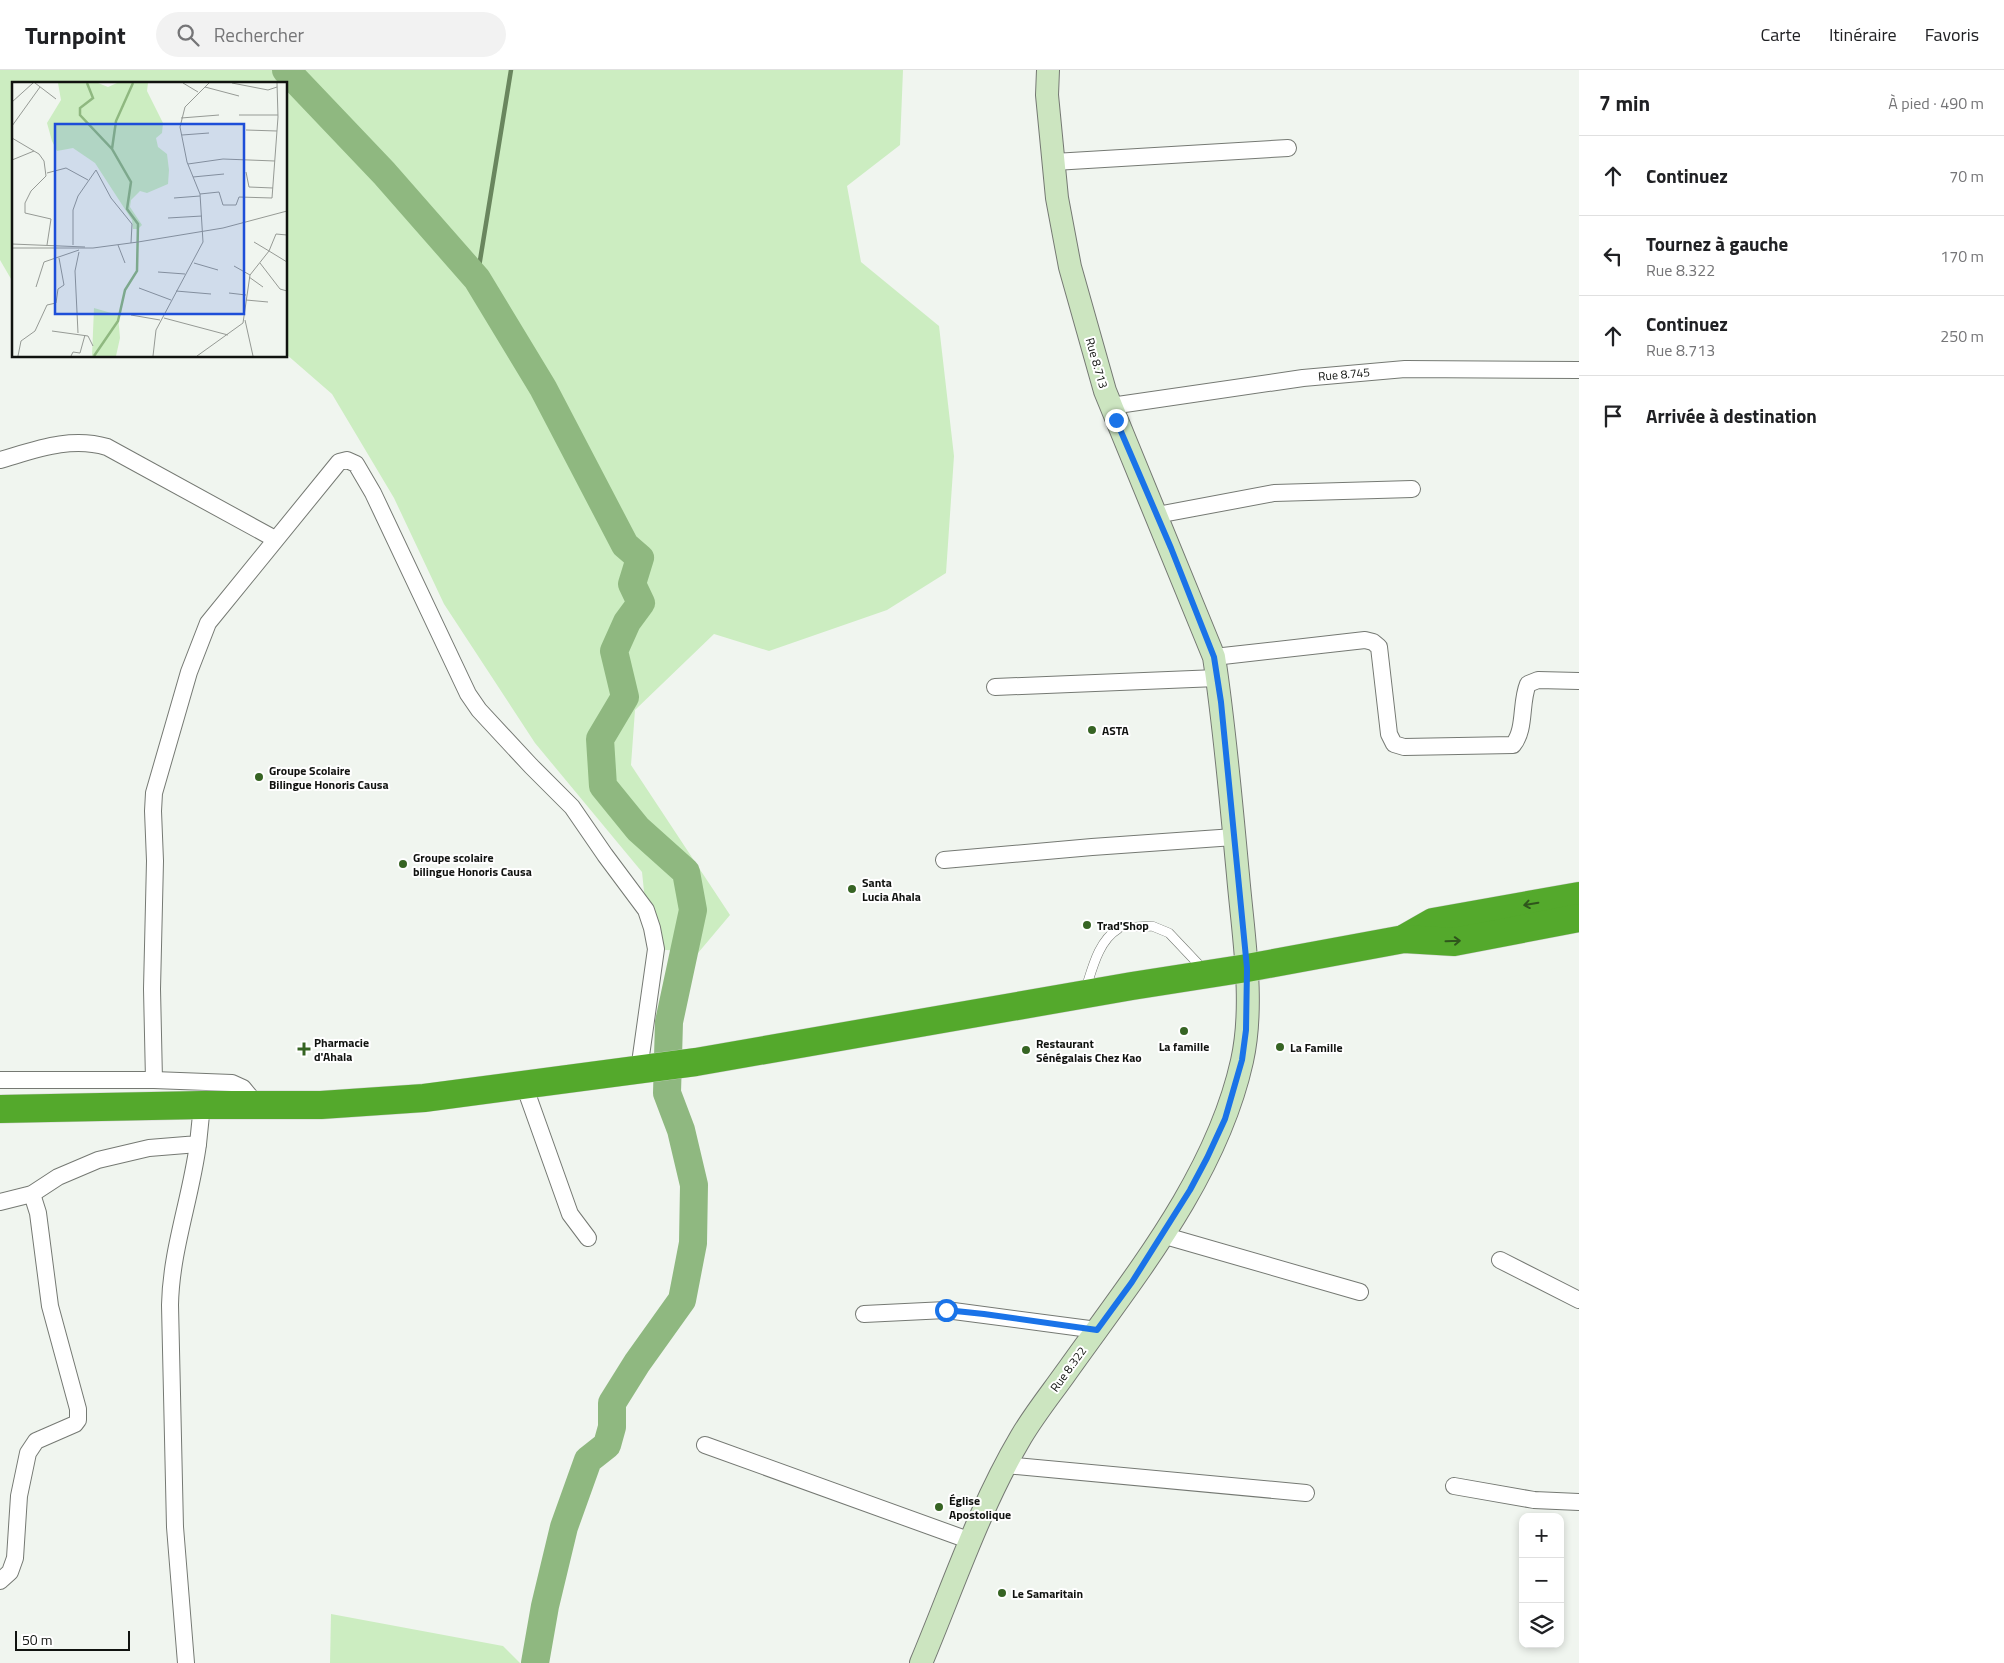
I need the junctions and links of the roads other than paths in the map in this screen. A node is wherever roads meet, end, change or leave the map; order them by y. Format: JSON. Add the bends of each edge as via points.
{"nodes":[{"id":1,"x":1048,"y":70,"type":"edge"},
{"id":2,"x":1288,"y":148,"type":"dead end"},
{"id":3,"x":1054,"y":162,"type":"junction"},
{"id":4,"x":1579,"y":370,"type":"edge"},
{"id":5,"x":1111,"y":406,"type":"junction"},
{"id":6,"x":0,"y":460,"type":"edge"},
{"id":7,"x":1412,"y":489,"type":"dead end"},
{"id":8,"x":1157,"y":515,"type":"junction"},
{"id":9,"x":274,"y":539,"type":"junction"},
{"id":10,"x":1216,"y":667,"type":"junction"},
{"id":11,"x":1579,"y":680,"type":"edge"},
{"id":12,"x":995,"y":687,"type":"dead end"},
{"id":13,"x":1234,"y":837,"type":"junction"},
{"id":14,"x":944,"y":860,"type":"dead end"},
{"id":15,"x":1579,"y":896,"type":"edge"},
{"id":16,"x":1579,"y":918,"type":"edge"},
{"id":17,"x":1136,"y":927,"type":"dead end"},
{"id":18,"x":1118,"y":929,"type":"dead end"},
{"id":19,"x":1404,"y":939,"type":"junction"},
{"id":20,"x":1247,"y":968,"type":"junction"},
{"id":21,"x":1207,"y":974,"type":"junction"},
{"id":22,"x":1084,"y":994,"type":"junction"},
{"id":23,"x":639,"y":1070,"type":"junction"},
{"id":24,"x":0,"y":1080,"type":"edge"},
{"id":25,"x":154,"y":1080,"type":"junction"},
{"id":26,"x":524,"y":1085,"type":"junction"},
{"id":27,"x":202,"y":1105,"type":"junction"},
{"id":28,"x":257,"y":1105,"type":"junction"},
{"id":29,"x":0,"y":1109,"type":"edge"},
{"id":30,"x":198,"y":1144,"type":"junction"},
{"id":31,"x":32,"y":1194,"type":"junction"},
{"id":32,"x":0,"y":1202,"type":"edge"},
{"id":33,"x":1162,"y":1235,"type":"junction"},
{"id":34,"x":588,"y":1238,"type":"dead end"},
{"id":35,"x":1500,"y":1260,"type":"dead end"},
{"id":36,"x":1360,"y":1292,"type":"dead end"},
{"id":37,"x":1579,"y":1300,"type":"edge"},
{"id":38,"x":864,"y":1314,"type":"dead end"},
{"id":39,"x":1097,"y":1330,"type":"junction"},
{"id":40,"x":704,"y":1445,"type":"dead end"},
{"id":41,"x":1005,"y":1465,"type":"junction"},
{"id":42,"x":1454,"y":1486,"type":"dead end"},
{"id":43,"x":1306,"y":1493,"type":"dead end"},
{"id":44,"x":1579,"y":1502,"type":"edge"},
{"id":45,"x":970,"y":1541,"type":"junction"},
{"id":46,"x":0,"y":1581,"type":"edge"},
{"id":47,"x":186,"y":1663,"type":"edge"},
{"id":48,"x":921,"y":1663,"type":"edge"}],
"edges":[{"from":1,"to":3,"type":"main road","name":"Rue 8.713","via":[[1047,95]]},
{"from":2,"to":3,"type":"street"},
{"from":3,"to":5,"type":"main road","name":"Rue 8.713","via":[[1070,267]]},
{"from":4,"to":5,"type":"street","name":"Rue 8.745","via":[[1405,369],[1303,378]]},
{"from":5,"to":8,"type":"main road","name":"Rue 8.713"},
{"from":6,"to":9,"type":"street","via":[[76,442],[107,447]]},
{"from":7,"to":8,"type":"street","via":[[1274,493]]},
{"from":8,"to":10,"type":"main road","name":"Rue 8.713"},
{"from":9,"to":23,"type":"street","via":[[339,462],[347,460],[356,464],[377,501],[468,694],[479,710],[572,807],[646,910],[656,949]]},
{"from":9,"to":25,"type":"street","via":[[208,622],[189,672],[154,793]]},
{"from":10,"to":11,"type":"street","via":[[1365,640],[1373,642],[1379,647],[1389,734],[1394,744],[1404,748],[1513,745],[1518,739],[1528,684],[1538,680]]},
{"from":10,"to":12,"type":"street"},
{"from":10,"to":13,"type":"main road","name":"Rue 8.713"},
{"from":13,"to":14,"type":"street"},
{"from":13,"to":20,"type":"main road","name":"Rue 8.713"},
{"from":15,"to":19,"type":"highway","one_way":true,"via":[[1433,922]]},
{"from":19,"to":16,"type":"highway","one_way":true,"via":[[1454,942]]},
{"from":17,"to":21,"type":"lane","via":[[1152,926],[1169,933]]},
{"from":18,"to":22,"type":"lane","via":[[1096,958]]},
{"from":19,"to":20,"type":"highway"},
{"from":20,"to":21,"type":"highway"},
{"from":20,"to":33,"type":"main road","name":"Rue 8.322","via":[[1242,1060],[1225,1119],[1190,1190]]},
{"from":21,"to":22,"type":"highway"},
{"from":22,"to":23,"type":"highway"},
{"from":23,"to":26,"type":"highway"},
{"from":24,"to":25,"type":"street"},
{"from":25,"to":28,"type":"street","via":[[232,1084],[243,1088]]},
{"from":26,"to":28,"type":"highway","via":[[424,1098],[321,1105]]},
{"from":26,"to":34,"type":"street","via":[[570,1214]]},
{"from":27,"to":28,"type":"highway"},
{"from":27,"to":29,"type":"highway"},
{"from":27,"to":30,"type":"street"},
{"from":30,"to":31,"type":"street","via":[[149,1148],[98,1160],[58,1177]]},
{"from":30,"to":47,"type":"street","via":[[171,1276],[170,1305],[175,1527]]},
{"from":31,"to":32,"type":"street"},
{"from":31,"to":46,"type":"street","via":[[38,1213],[50,1306],[78,1409],[78,1420],[36,1441],[28,1453],[19,1496],[15,1558],[10,1572]]},
{"from":33,"to":36,"type":"street"},
{"from":33,"to":39,"type":"main road","name":"Rue 8.322"},
{"from":35,"to":37,"type":"street"},
{"from":38,"to":39,"type":"street","via":[[946,1310]]},
{"from":39,"to":41,"type":"main road","name":"Rue 8.322","via":[[1022,1435]]},
{"from":40,"to":45,"type":"street"},
{"from":41,"to":43,"type":"street"},
{"from":41,"to":45,"type":"main road","name":"Rue 8.322"},
{"from":42,"to":44,"type":"street","via":[[1534,1500]]},
{"from":45,"to":48,"type":"main road","name":"Rue 8.322"}]}
